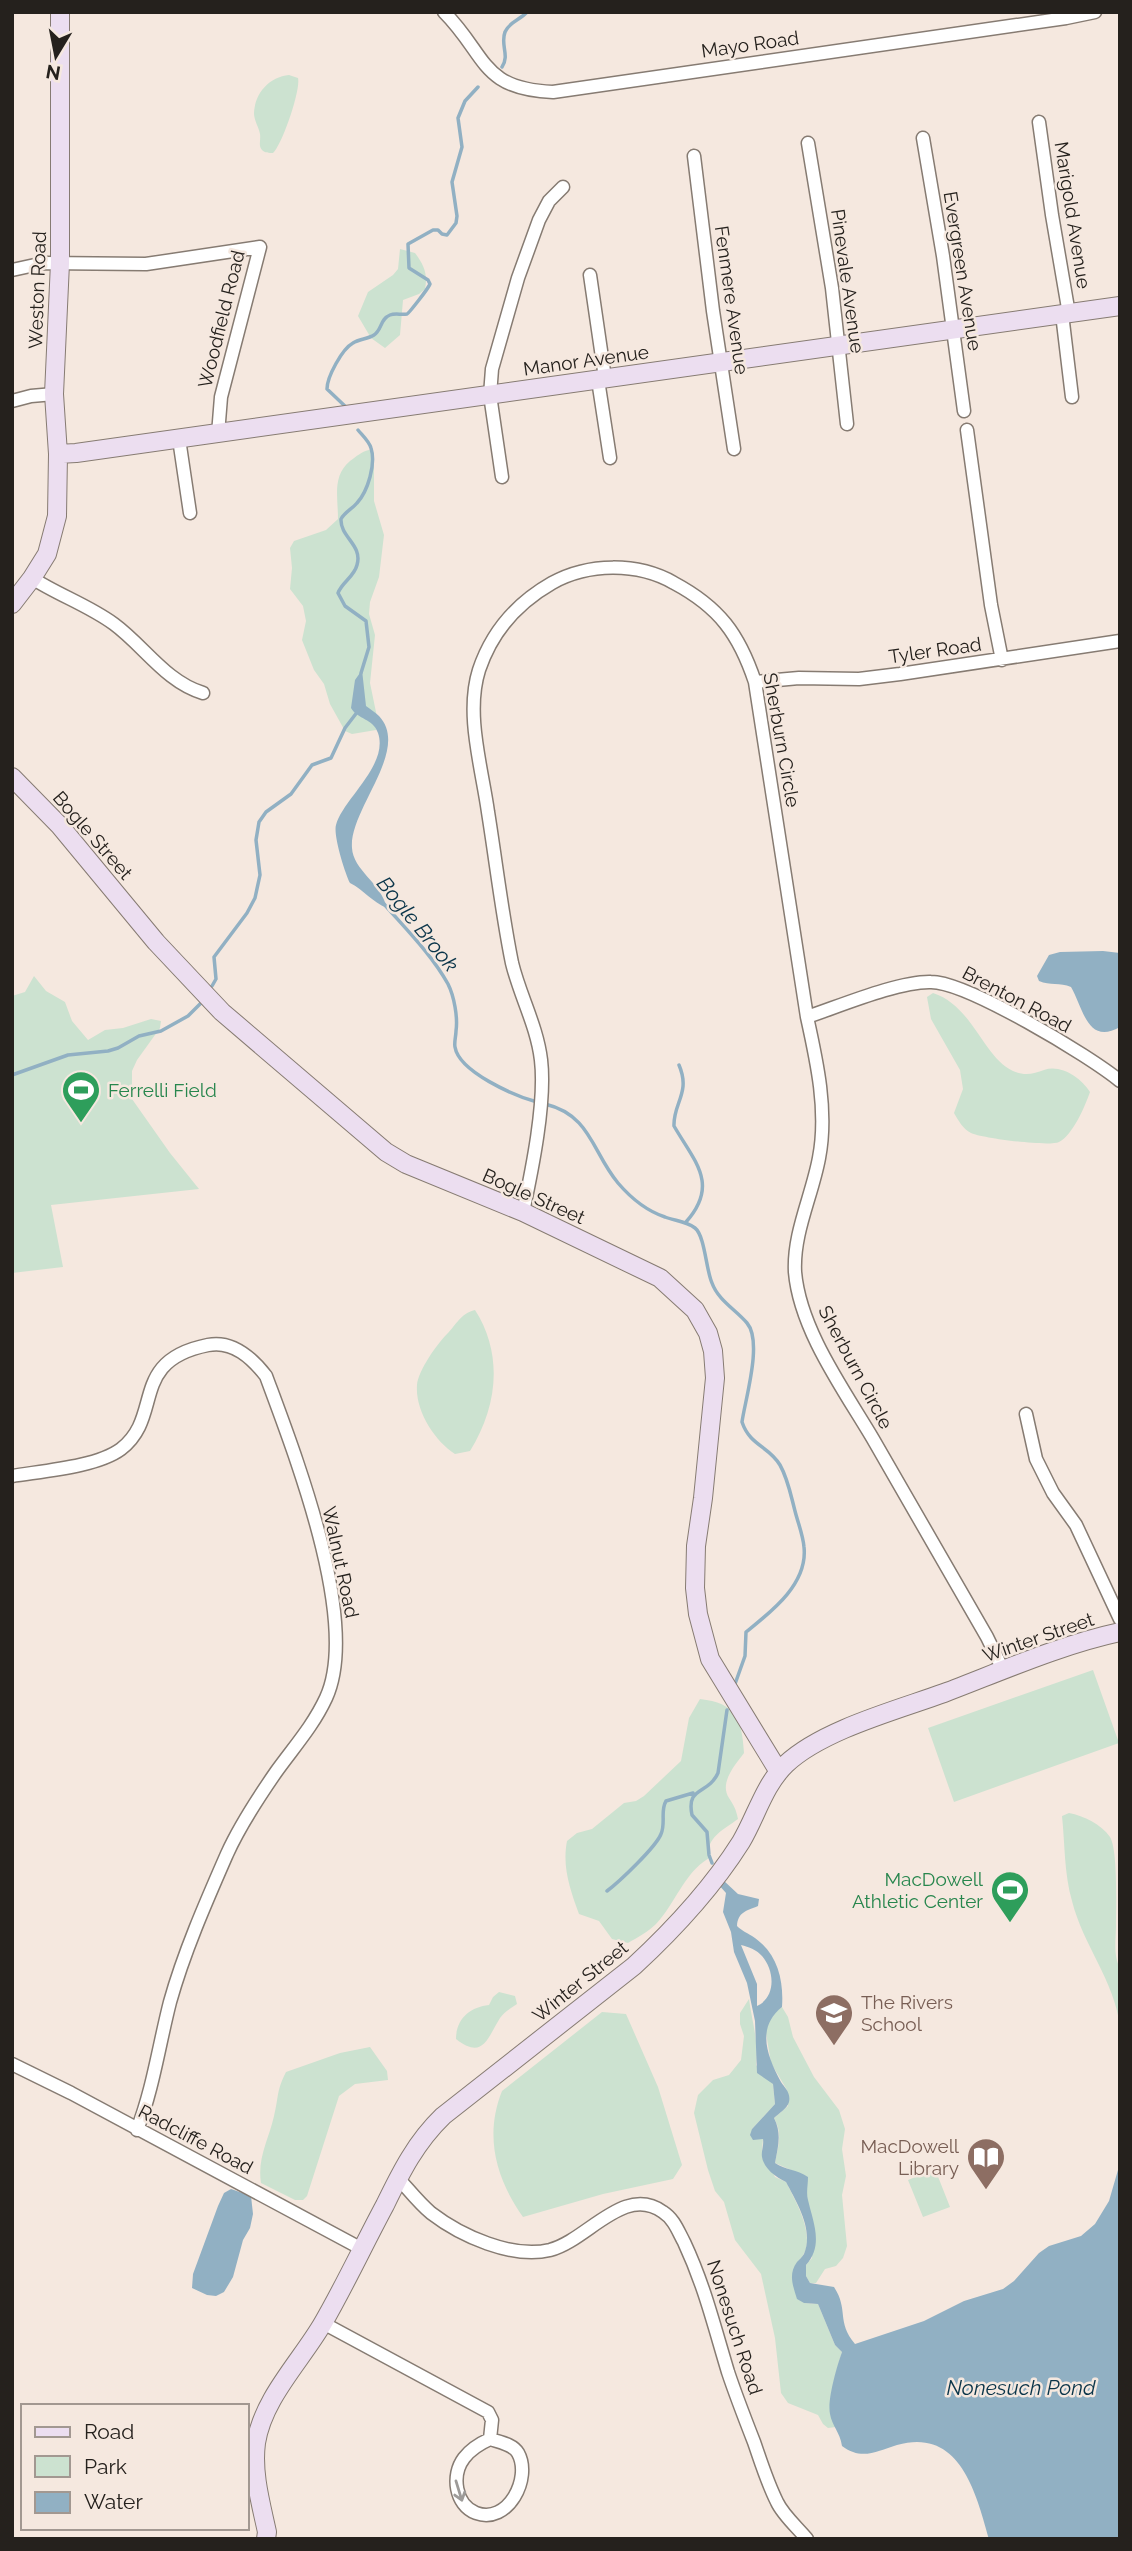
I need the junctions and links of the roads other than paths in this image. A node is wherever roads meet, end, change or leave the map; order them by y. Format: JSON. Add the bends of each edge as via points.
{"nodes":[{"id":1,"x":60,"y":12,"type":"edge"},
{"id":2,"x":444,"y":12,"type":"edge"},
{"id":3,"x":1095,"y":12,"type":"edge"},
{"id":4,"x":1039,"y":122,"type":"dead end"},
{"id":5,"x":923,"y":138,"type":"dead end"},
{"id":6,"x":808,"y":143,"type":"dead end"},
{"id":7,"x":694,"y":156,"type":"dead end"},
{"id":8,"x":563,"y":187,"type":"dead end"},
{"id":9,"x":60,"y":263,"type":"junction"},
{"id":10,"x":12,"y":270,"type":"edge"},
{"id":11,"x":590,"y":275,"type":"dead end"},
{"id":12,"x":1120,"y":306,"type":"edge"},
{"id":13,"x":1065,"y":314,"type":"junction"},
{"id":14,"x":953,"y":330,"type":"junction"},
{"id":15,"x":837,"y":346,"type":"junction"},
{"id":16,"x":721,"y":363,"type":"junction"},
{"id":17,"x":601,"y":379,"type":"junction"},
{"id":18,"x":54,"y":394,"type":"junction"},
{"id":19,"x":490,"y":395,"type":"junction"},
{"id":20,"x":1073,"y":397,"type":"dead end"},
{"id":21,"x":12,"y":401,"type":"edge"},
{"id":22,"x":964,"y":411,"type":"dead end"},
{"id":23,"x":848,"y":424,"type":"dead end"},
{"id":24,"x":967,"y":430,"type":"dead end"},
{"id":25,"x":218,"y":434,"type":"junction"},
{"id":26,"x":179,"y":439,"type":"junction"},
{"id":27,"x":734,"y":449,"type":"dead end"},
{"id":28,"x":58,"y":454,"type":"junction"},
{"id":29,"x":611,"y":458,"type":"dead end"},
{"id":30,"x":502,"y":477,"type":"dead end"},
{"id":31,"x":190,"y":513,"type":"dead end"},
{"id":32,"x":37,"y":572,"type":"junction"},
{"id":33,"x":12,"y":604,"type":"edge"},
{"id":34,"x":1120,"y":641,"type":"edge"},
{"id":35,"x":1002,"y":660,"type":"junction"},
{"id":36,"x":755,"y":682,"type":"junction"},
{"id":37,"x":203,"y":693,"type":"dead end"},
{"id":38,"x":12,"y":777,"type":"edge"},
{"id":39,"x":807,"y":1017,"type":"junction"},
{"id":40,"x":1120,"y":1081,"type":"edge"},
{"id":41,"x":523,"y":1212,"type":"junction"},
{"id":42,"x":1026,"y":1413,"type":"dead end"},
{"id":43,"x":12,"y":1476,"type":"edge"},
{"id":44,"x":1120,"y":1619,"type":"edge"},
{"id":45,"x":1120,"y":1632,"type":"edge"},
{"id":46,"x":1003,"y":1670,"type":"junction"},
{"id":47,"x":779,"y":1772,"type":"junction"},
{"id":48,"x":12,"y":2064,"type":"edge"},
{"id":49,"x":137,"y":2130,"type":"junction"},
{"id":50,"x":398,"y":2178,"type":"junction"},
{"id":51,"x":362,"y":2249,"type":"junction"},
{"id":52,"x":323,"y":2323,"type":"junction"},
{"id":53,"x":490,"y":2439,"type":"junction"},
{"id":54,"x":265,"y":2539,"type":"edge"},
{"id":55,"x":807,"y":2539,"type":"edge"}],
"edges":[{"from":1,"to":9,"type":"street","name":"Weston Road"},
{"from":2,"to":3,"type":"street","name":"Mayo Road","via":[[489,72],[511,85],[553,92]]},
{"from":4,"to":13,"type":"street","name":"Marigold Avenue"},
{"from":5,"to":14,"type":"street","name":"Evergreen Avenue"},
{"from":6,"to":15,"type":"street","name":"Pinevale Avenue"},
{"from":7,"to":16,"type":"street","name":"Fenmere Avenue"},
{"from":8,"to":19,"type":"street","via":[[544,209],[518,278],[492,369]]},
{"from":9,"to":10,"type":"street"},
{"from":9,"to":18,"type":"street","name":"Weston Road"},
{"from":9,"to":25,"type":"street","name":"Woodfield Road","via":[[146,264],[260,247],[221,397]]},
{"from":11,"to":17,"type":"street"},
{"from":12,"to":13,"type":"street","name":"Manor Avenue"},
{"from":13,"to":14,"type":"street","name":"Manor Avenue"},
{"from":13,"to":20,"type":"street","name":"Marigold Avenue"},
{"from":14,"to":15,"type":"street","name":"Manor Avenue"},
{"from":14,"to":22,"type":"street","name":"Evergreen Avenue"},
{"from":15,"to":16,"type":"street","name":"Manor Avenue"},
{"from":15,"to":23,"type":"street","name":"Pinevale Avenue"},
{"from":16,"to":17,"type":"street","name":"Manor Avenue"},
{"from":16,"to":27,"type":"street","name":"Fenmere Avenue"},
{"from":17,"to":19,"type":"street","name":"Manor Avenue"},
{"from":17,"to":29,"type":"street"},
{"from":18,"to":21,"type":"street"},
{"from":18,"to":28,"type":"street","name":"Weston Road"},
{"from":19,"to":25,"type":"street","name":"Manor Avenue"},
{"from":19,"to":30,"type":"street"},
{"from":24,"to":35,"type":"street"},
{"from":25,"to":26,"type":"street","name":"Manor Avenue"},
{"from":26,"to":28,"type":"street","name":"Manor Avenue"},
{"from":26,"to":31,"type":"street"},
{"from":28,"to":32,"type":"street","name":"Weston Road","via":[[55,529]]},
{"from":32,"to":33,"type":"street","name":"Weston Road"},
{"from":32,"to":37,"type":"street","via":[[106,618],[179,683]]},
{"from":34,"to":35,"type":"street","name":"Tyler Road"},
{"from":35,"to":36,"type":"street","name":"Tyler Road","via":[[859,679]]},
{"from":36,"to":39,"type":"street","name":"Sherburn Circle"},
{"from":36,"to":41,"type":"street","name":"Sherburn Circle","via":[[730,627],[706,603],[670,580],[628,568],[600,568],[565,576],[532,595],[507,617],[489,647],[474,704],[477,737],[513,964],[539,1047],[539,1113]]},
{"from":38,"to":41,"type":"street","name":"Bogle Street","via":[[60,825],[156,942],[222,1012],[365,1135],[406,1164]]},
{"from":39,"to":40,"type":"street","name":"Brenton Road","via":[[909,984],[948,984],[1029,1024]]},
{"from":39,"to":46,"type":"street","name":"Sherburn Circle","via":[[823,1135],[795,1255],[804,1310],[827,1360]]},
{"from":41,"to":47,"type":"street","name":"Bogle Street","via":[[660,1278],[695,1310],[708,1333],[715,1378],[696,1546],[698,1614],[710,1659]]},
{"from":42,"to":44,"type":"street","via":[[1036,1459],[1076,1525]]},
{"from":43,"to":49,"type":"street","name":"Walnut Road","via":[[97,1460],[121,1448],[138,1428],[161,1368],[184,1349],[215,1343],[235,1348],[254,1360],[266,1376],[313,1516],[333,1597],[336,1658],[328,1695],[228,1852],[177,1981]]},
{"from":45,"to":46,"type":"street","name":"Winter Street"},
{"from":46,"to":47,"type":"street","name":"Winter Street","via":[[825,1739]]},
{"from":47,"to":50,"type":"street","name":"Winter Street","via":[[735,1851],[673,1928],[634,1966],[443,2116],[418,2143]]},
{"from":48,"to":49,"type":"street","name":"Radcliffe Road"},
{"from":49,"to":51,"type":"street","name":"Radcliffe Road"},
{"from":50,"to":51,"type":"street","name":"Winter Street"},
{"from":50,"to":55,"type":"street","name":"Nonesuch Road","via":[[445,2222],[523,2251],[560,2246],[632,2204],[650,2205],[667,2214],[701,2279],[732,2385],[768,2483],[778,2505]]},
{"from":51,"to":52,"type":"street","name":"Winter Street"},
{"from":52,"to":53,"type":"street","via":[[488,2412]]},
{"from":52,"to":54,"type":"street","name":"Winter Street","via":[[268,2408],[256,2441]]},
{"from":53,"to":53,"type":"street","one_way":true,"via":[[465,2456],[456,2480],[467,2508],[485,2515],[505,2510],[521,2474],[518,2453]]}]}
